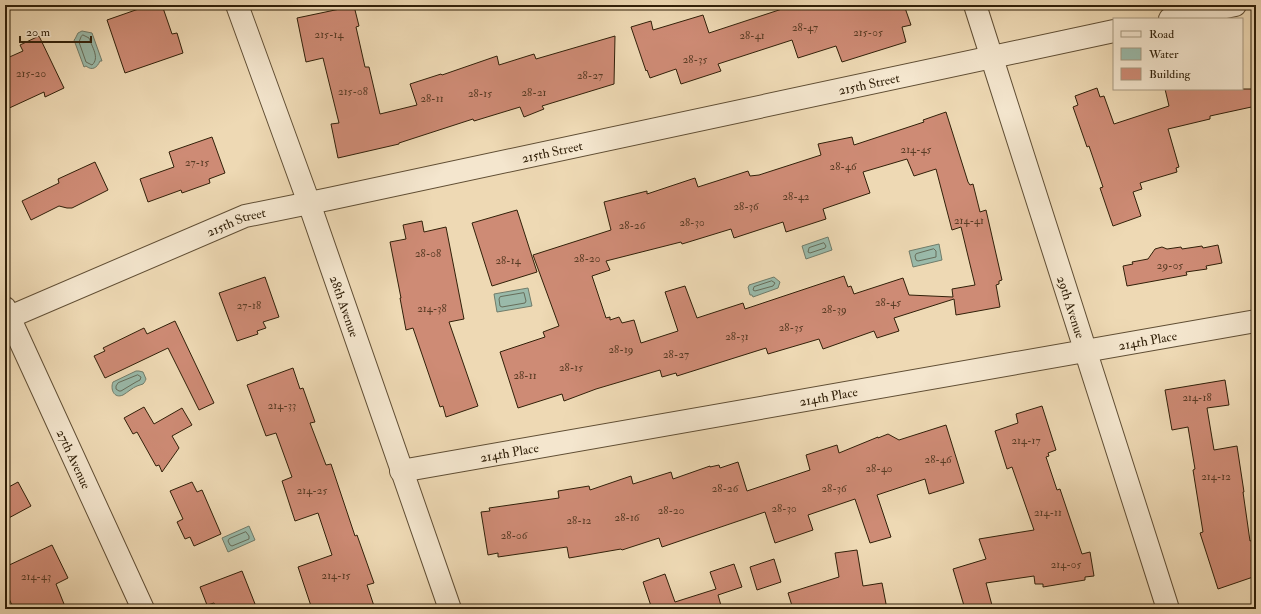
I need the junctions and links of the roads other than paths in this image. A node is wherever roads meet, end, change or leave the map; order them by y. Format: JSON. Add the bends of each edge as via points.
{"nodes":[{"id":1,"x":237,"y":5,"type":"edge"},
{"id":2,"x":975,"y":5,"type":"edge"},
{"id":3,"x":1235,"y":5,"type":"edge"},
{"id":4,"x":1175,"y":18,"type":"edge"},
{"id":5,"x":1113,"y":31,"type":"edge"},
{"id":6,"x":992,"y":57,"type":"junction"},
{"id":7,"x":309,"y":204,"type":"junction"},
{"id":8,"x":7,"y":315,"type":"edge"},
{"id":9,"x":1256,"y":321,"type":"edge"},
{"id":10,"x":1086,"y":350,"type":"junction"},
{"id":11,"x":401,"y":471,"type":"junction"},
{"id":12,"x":144,"y":609,"type":"edge"},
{"id":13,"x":450,"y":609,"type":"edge"},
{"id":14,"x":1168,"y":609,"type":"edge"}],
"edges":[{"from":1,"to":7,"type":"street","name":"28th Avenue"},
{"from":2,"to":6,"type":"street","name":"29th Avenue"},
{"from":3,"to":4,"type":"street"},
{"from":5,"to":6,"type":"street","name":"215th Street"},
{"from":6,"to":7,"type":"street","name":"215th Street"},
{"from":6,"to":10,"type":"street","name":"29th Avenue"},
{"from":7,"to":8,"type":"street","name":"215th Street","via":[[245,216]]},
{"from":7,"to":11,"type":"street","name":"28th Avenue"},
{"from":8,"to":12,"type":"street","name":"27th Avenue"},
{"from":9,"to":10,"type":"street","name":"214th Place"},
{"from":10,"to":11,"type":"street","name":"214th Place"},
{"from":10,"to":14,"type":"street","name":"29th Avenue"},
{"from":11,"to":13,"type":"street","name":"28th Avenue"}]}
